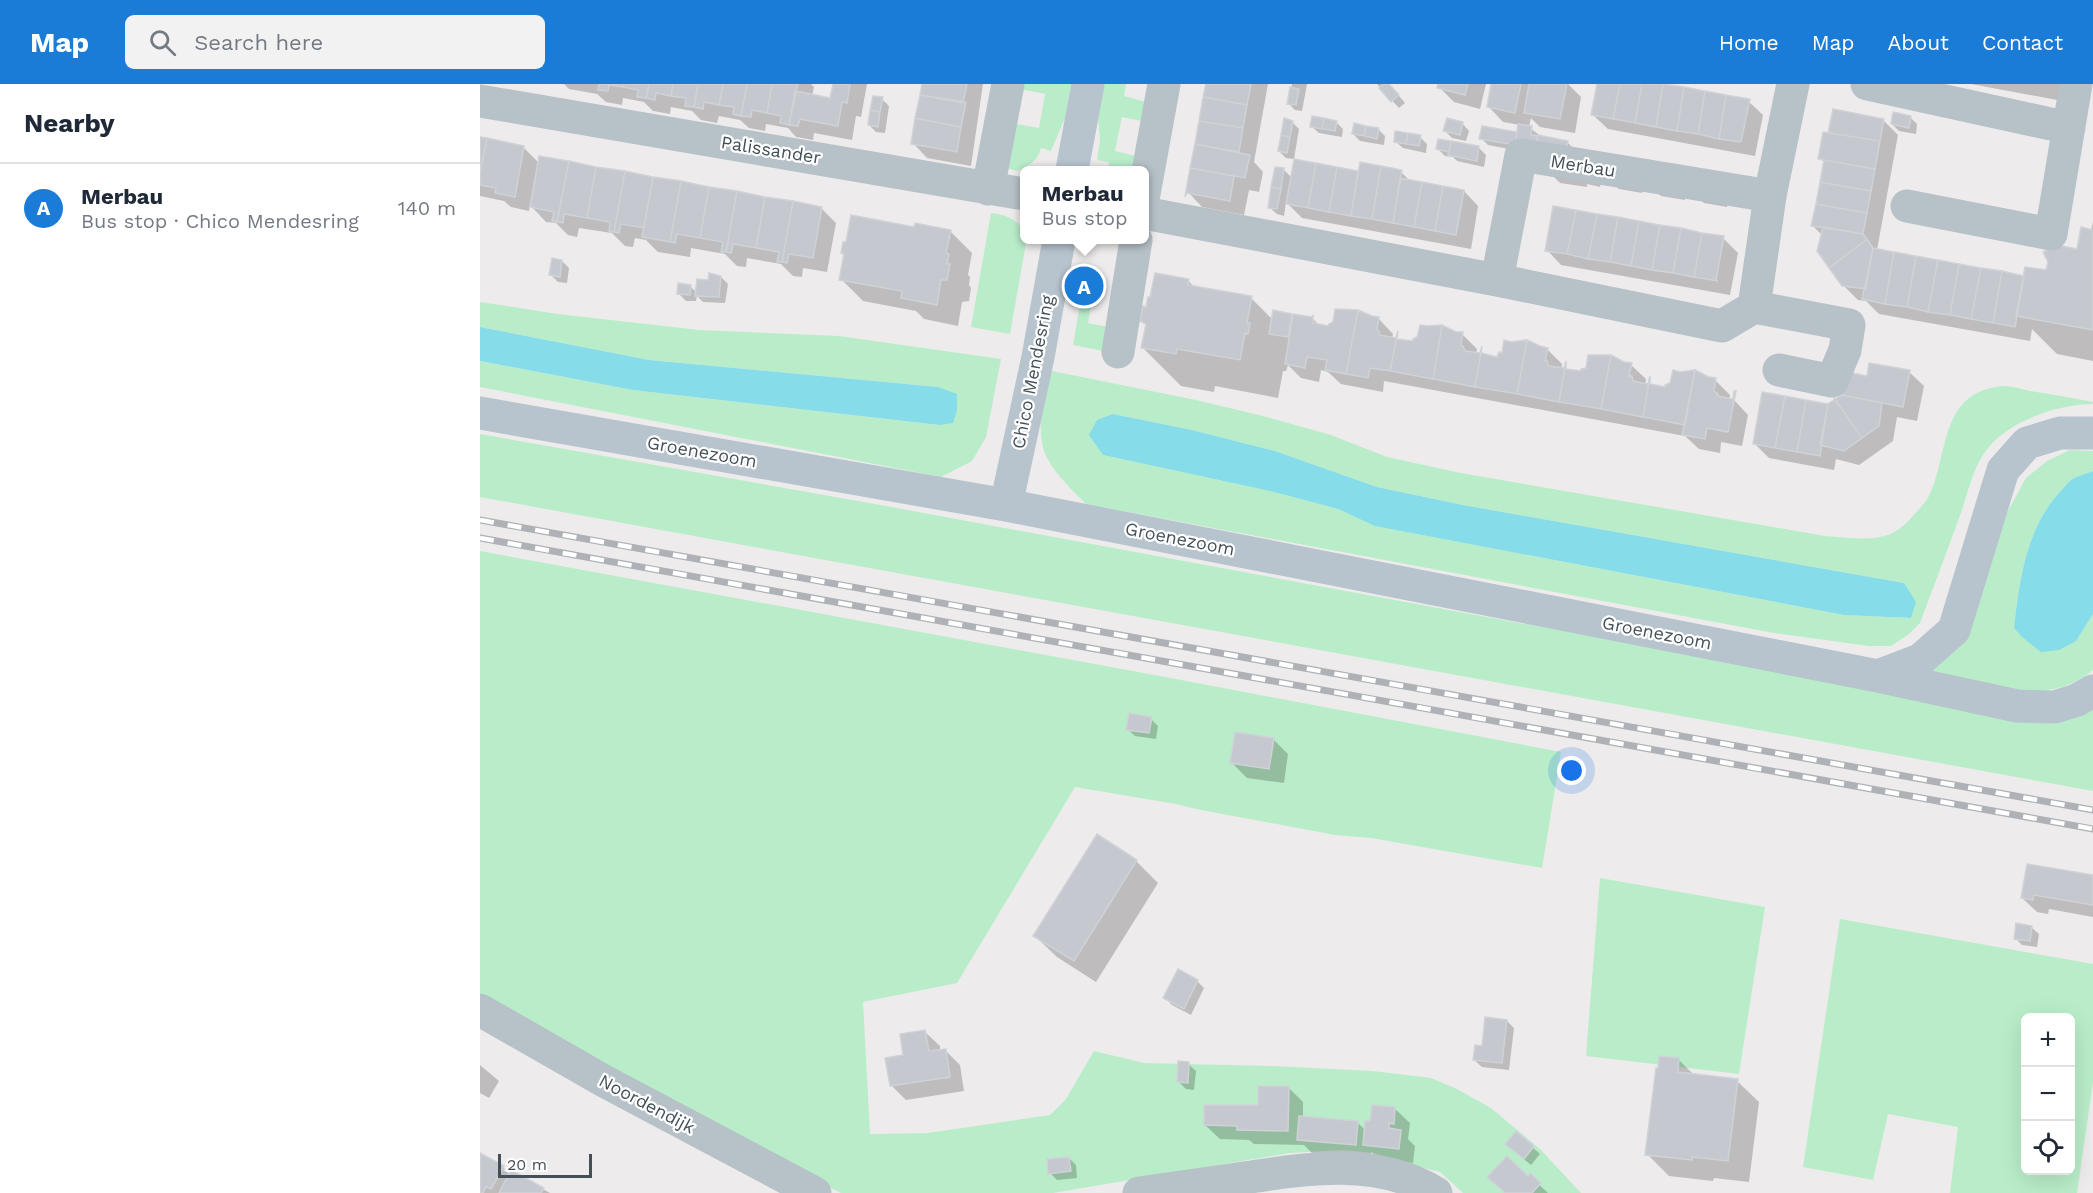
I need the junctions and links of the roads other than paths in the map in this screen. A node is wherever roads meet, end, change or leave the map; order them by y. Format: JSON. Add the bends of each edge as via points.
{"nodes":[{"id":1,"x":1008,"y":84,"type":"edge"},
{"id":2,"x":1088,"y":84,"type":"edge"},
{"id":3,"x":1164,"y":84,"type":"edge"},
{"id":4,"x":1793,"y":84,"type":"edge"},
{"id":5,"x":1867,"y":84,"type":"edge"},
{"id":6,"x":2076,"y":84,"type":"edge"},
{"id":7,"x":520,"y":96,"type":"edge"},
{"id":8,"x":480,"y":101,"type":"edge"},
{"id":9,"x":2069,"y":128,"type":"junction"},
{"id":10,"x":1073,"y":166,"type":"edge"},
{"id":11,"x":1149,"y":166,"type":"edge"},
{"id":12,"x":988,"y":189,"type":"junction"},
{"id":13,"x":1020,"y":193,"type":"edge"},
{"id":14,"x":1770,"y":196,"type":"junction"},
{"id":15,"x":1906,"y":206,"type":"dead end"},
{"id":16,"x":1149,"y":214,"type":"edge"},
{"id":17,"x":1058,"y":244,"type":"edge"},
{"id":18,"x":1135,"y":244,"type":"edge"},
{"id":19,"x":1497,"y":280,"type":"junction"},
{"id":20,"x":1754,"y":307,"type":"junction"},
{"id":21,"x":1118,"y":352,"type":"dead end"},
{"id":22,"x":1779,"y":370,"type":"dead end"},
{"id":23,"x":480,"y":413,"type":"edge"},
{"id":24,"x":2093,"y":433,"type":"edge"},
{"id":25,"x":1006,"y":505,"type":"junction"},
{"id":26,"x":1878,"y":676,"type":"junction"},
{"id":27,"x":2093,"y":691,"type":"edge"},
{"id":28,"x":480,"y":1010,"type":"edge"},
{"id":29,"x":815,"y":1193,"type":"edge"},
{"id":30,"x":1140,"y":1193,"type":"edge"},
{"id":31,"x":1436,"y":1193,"type":"edge"}],
"edges":[{"from":1,"to":12,"type":"street"},
{"from":2,"to":10,"type":"street"},
{"from":3,"to":11,"type":"street"},
{"from":4,"to":14,"type":"street"},
{"from":5,"to":9,"type":"street"},
{"from":6,"to":9,"type":"street"},
{"from":7,"to":8,"type":"street","name":"Palissander"},
{"from":7,"to":12,"type":"street","name":"Palissander"},
{"from":9,"to":15,"type":"street","via":[[2050,234]]},
{"from":12,"to":13,"type":"street","name":"Palissander"},
{"from":14,"to":19,"type":"street","name":"Merbau","via":[[1521,155]]},
{"from":14,"to":20,"type":"street"},
{"from":16,"to":19,"type":"street"},
{"from":17,"to":25,"type":"street","name":"Chico Mendesring"},
{"from":18,"to":21,"type":"street"},
{"from":19,"to":20,"type":"street","via":[[1722,326]]},
{"from":20,"to":22,"type":"street","via":[[1849,325],[1845,350],[1832,381]]},
{"from":23,"to":25,"type":"street","name":"Groenezoom"},
{"from":24,"to":26,"type":"street","via":[[2060,433],[2027,443],[2009,463],[2003,470],[1954,630],[1920,660]]},
{"from":25,"to":26,"type":"street","name":"Groenezoom"},
{"from":26,"to":27,"type":"street","name":"Groenezoom","via":[[2017,706],[2055,707]]},
{"from":28,"to":29,"type":"street","name":"Noordendijk"},
{"from":30,"to":31,"type":"street","via":[[1302,1169],[1343,1167],[1419,1182]]}]}
